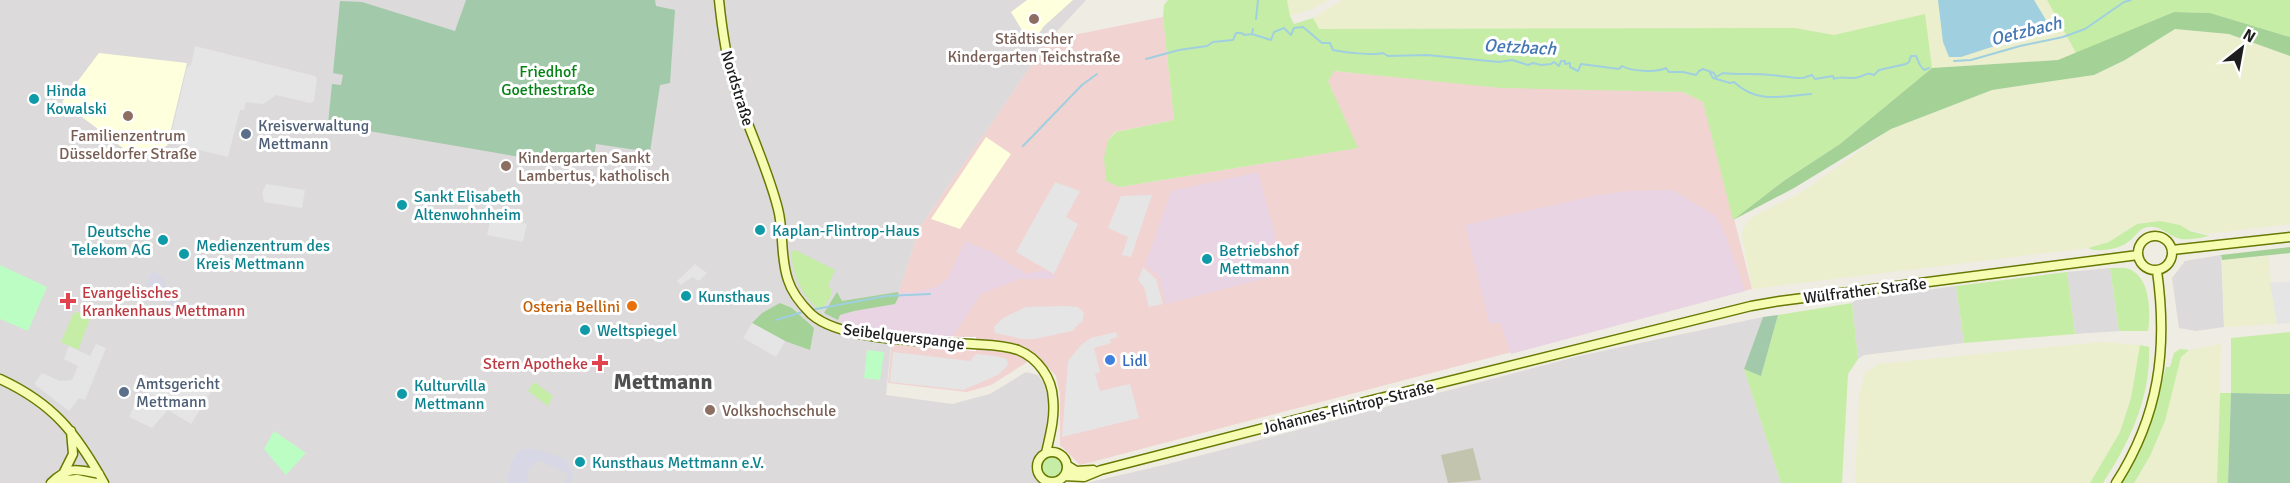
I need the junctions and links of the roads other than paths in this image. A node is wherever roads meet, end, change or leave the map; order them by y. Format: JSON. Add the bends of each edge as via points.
{"nodes":[{"id":1,"x":719,"y":0,"type":"edge"},
{"id":2,"x":2290,"y":237,"type":"edge"},
{"id":3,"x":2172,"y":250,"type":"junction"},
{"id":4,"x":2138,"y":255,"type":"junction"},
{"id":5,"x":2157,"y":271,"type":"junction"},
{"id":6,"x":790,"y":287,"type":"joint"},
{"id":7,"x":1596,"y":346,"type":"joint"},
{"id":8,"x":0,"y":379,"type":"edge"},
{"id":9,"x":1052,"y":426,"type":"junction"},
{"id":10,"x":71,"y":430,"type":"junction"},
{"id":11,"x":1056,"y":452,"type":"junction"},
{"id":12,"x":1046,"y":453,"type":"junction"},
{"id":13,"x":1068,"y":466,"type":"junction"},
{"id":14,"x":1101,"y":470,"type":"junction"},
{"id":15,"x":64,"y":472,"type":"junction"},
{"id":16,"x":1064,"y":476,"type":"junction"},
{"id":17,"x":98,"y":478,"type":"edge"},
{"id":18,"x":52,"y":483,"type":"edge"},
{"id":19,"x":104,"y":483,"type":"edge"},
{"id":20,"x":2116,"y":483,"type":"edge"}],
"edges":[{"from":1,"to":6,"type":"main road","name":"Nordstraße","via":[[732,76],[778,211]]},
{"from":2,"to":3,"type":"main road"},
{"from":3,"to":4,"type":"main road","via":[[2166,240],[2155,236],[2140,244]]},
{"from":3,"to":5,"type":"main road","via":[[2170,261]]},
{"from":4,"to":5,"type":"main road","via":[[2142,265]]},
{"from":4,"to":7,"type":"main road","name":"Wülfrather Straße","via":[[1780,301],[1706,316]]},
{"from":5,"to":20,"type":"main road","via":[[2163,338],[2157,383],[2142,433]]},
{"from":6,"to":9,"type":"main road","name":"Seibelquerspange","via":[[821,322],[844,331],[1017,350],[1032,358],[1045,373],[1054,402]]},
{"from":7,"to":14,"type":"main road","name":"Johannes-Flintrop-Straße"},
{"from":8,"to":10,"type":"main road","via":[[34,398]]},
{"from":9,"to":11,"type":"main road"},
{"from":9,"to":12,"type":"main road"},
{"from":10,"to":15,"type":"main road","via":[[73,454]]},
{"from":10,"to":17,"type":"main road"},
{"from":11,"to":12,"type":"main road"},
{"from":11,"to":13,"type":"main road"},
{"from":12,"to":16,"type":"main road","name":"Johannes-Flintrop-Straße","via":[[1038,462],[1040,476],[1053,482]]},
{"from":13,"to":14,"type":"main road","name":"Johannes-Flintrop-Straße","via":[[1081,471]]},
{"from":13,"to":16,"type":"main road"},
{"from":14,"to":16,"type":"main road","name":"Johannes-Flintrop-Straße","via":[[1084,477]]},
{"from":15,"to":17,"type":"main road","via":[[71,470]]},
{"from":15,"to":18,"type":"main road"},
{"from":17,"to":18,"type":"main road"},
{"from":17,"to":19,"type":"main road"}]}
